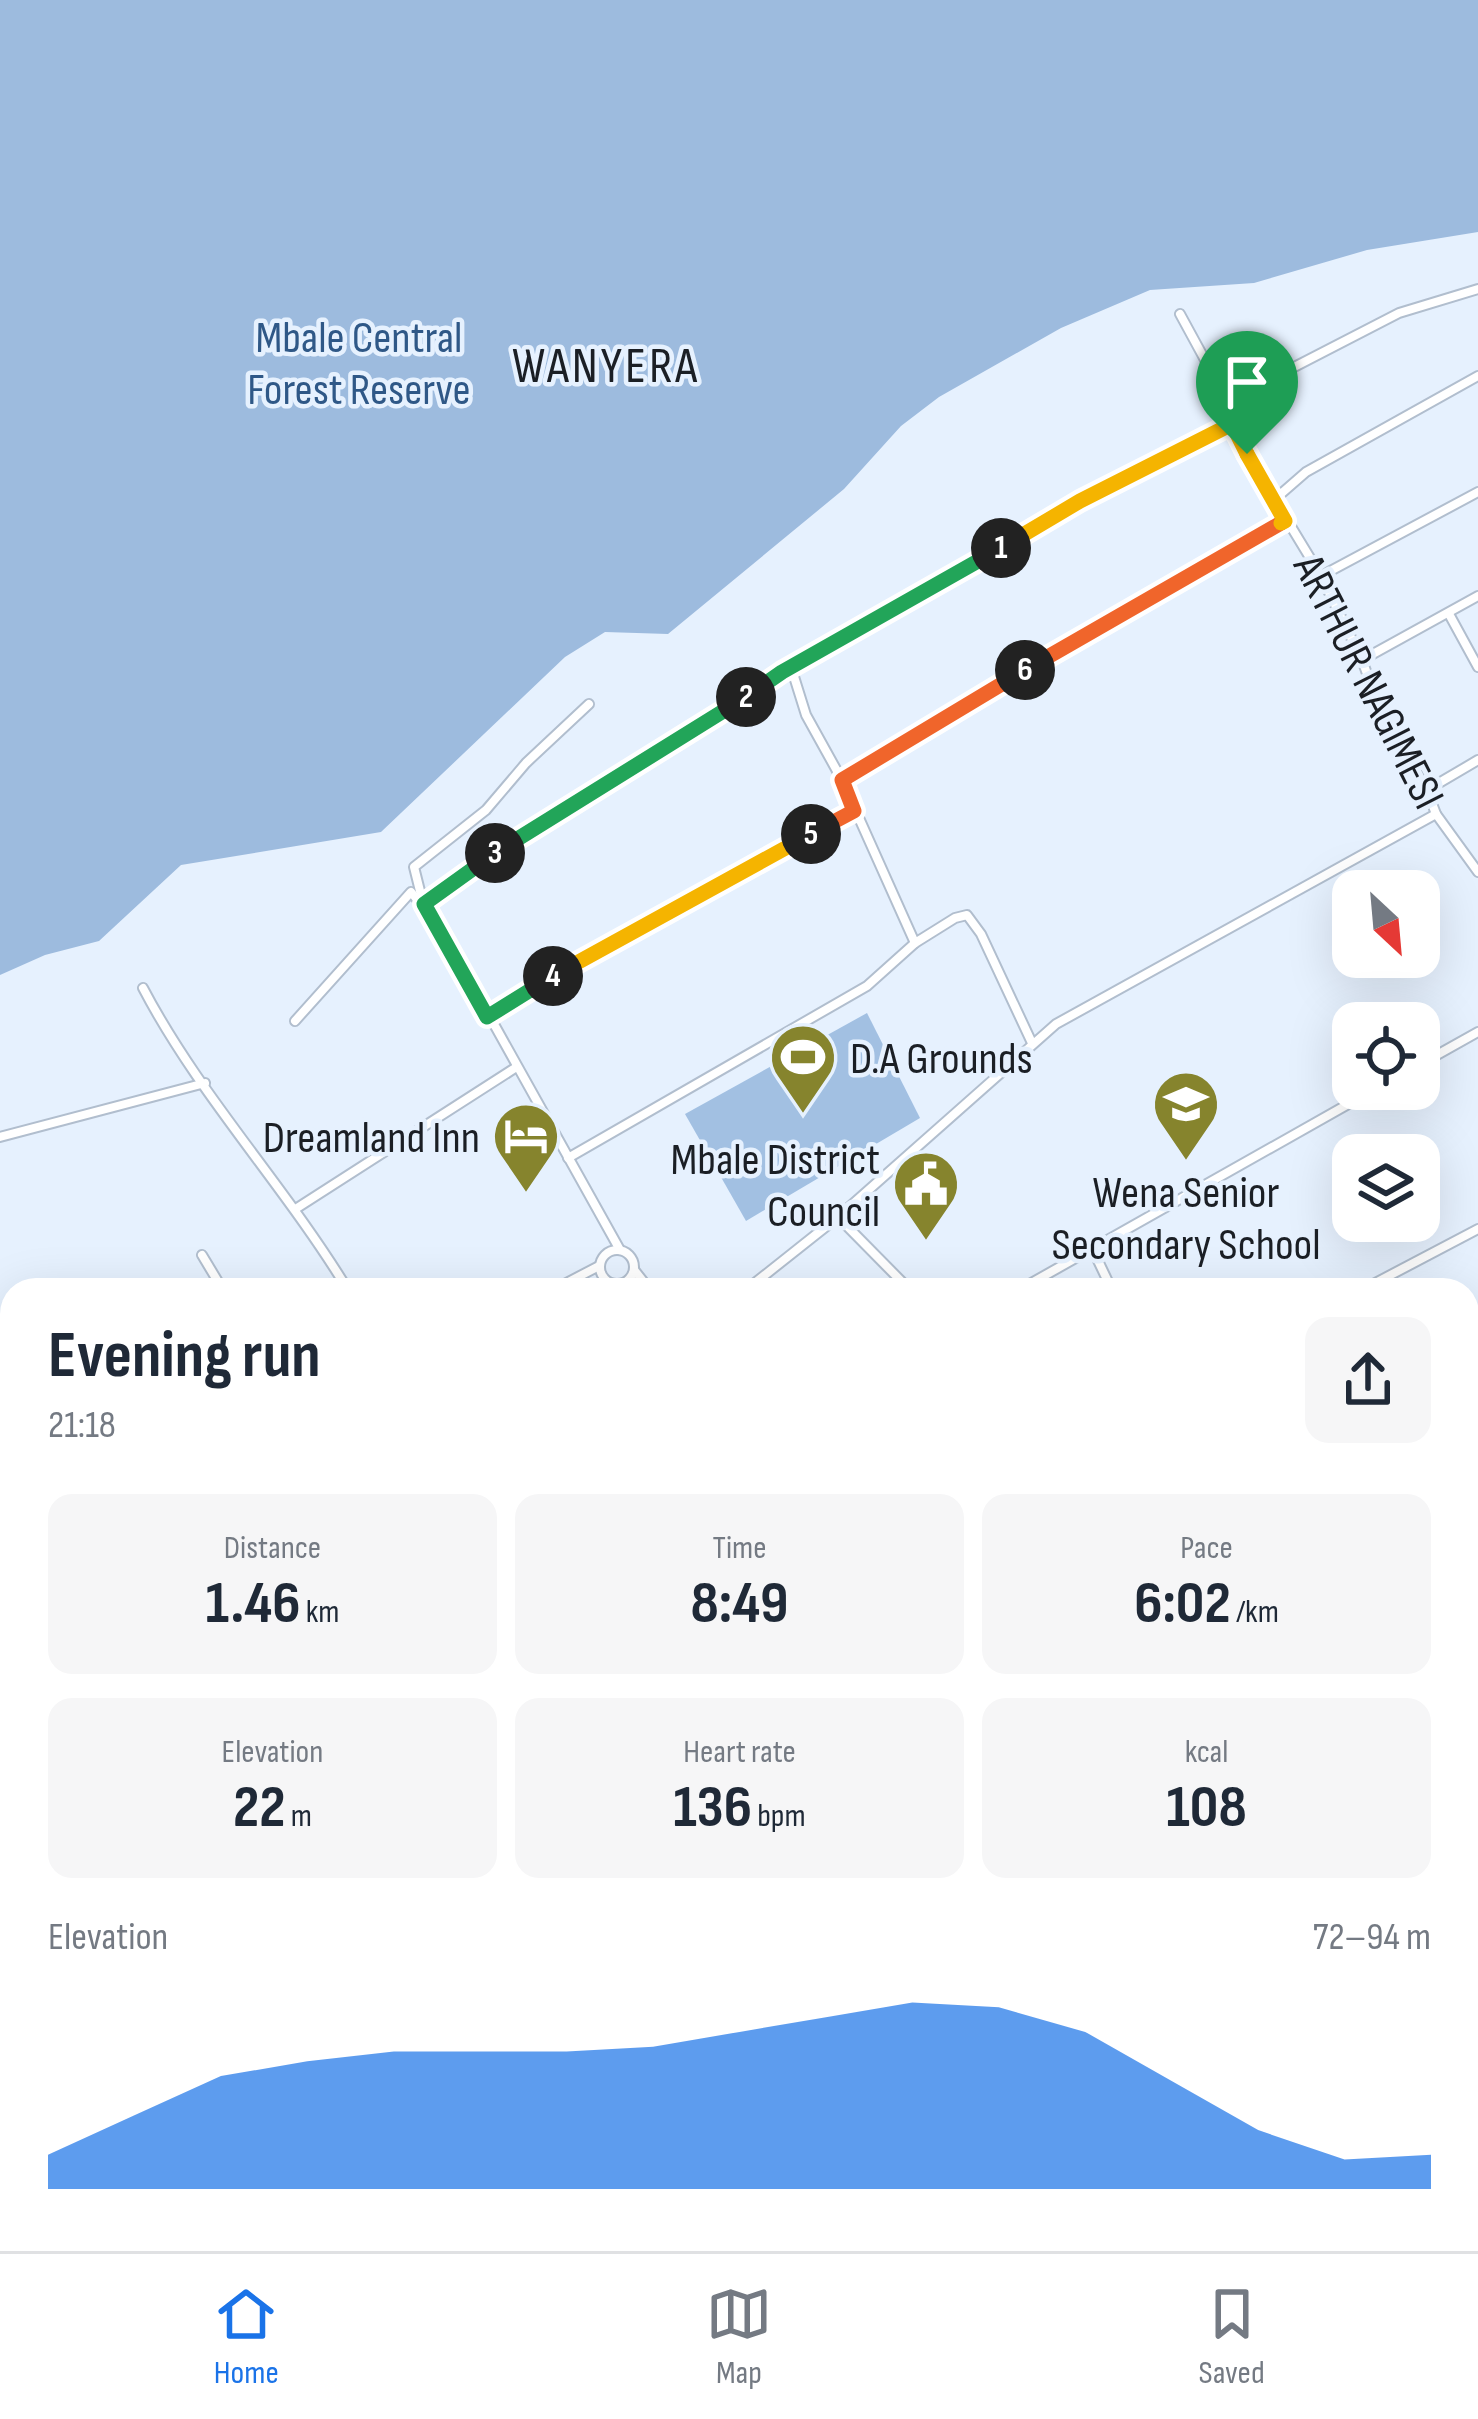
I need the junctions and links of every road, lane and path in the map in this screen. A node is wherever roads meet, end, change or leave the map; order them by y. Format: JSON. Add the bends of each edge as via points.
{"nodes":[{"id":1,"x":1478,"y":289,"type":"edge"},
{"id":2,"x":1180,"y":314,"type":"dead end"},
{"id":3,"x":1478,"y":376,"type":"edge"},
{"id":4,"x":1229,"y":404,"type":"junction"},
{"id":5,"x":1232,"y":424,"type":"junction"},
{"id":6,"x":1478,"y":492,"type":"edge"},
{"id":7,"x":1275,"y":499,"type":"junction"},
{"id":8,"x":1285,"y":521,"type":"junction"},
{"id":9,"x":1321,"y":576,"type":"junction"},
{"id":10,"x":1478,"y":596,"type":"edge"},
{"id":11,"x":1449,"y":614,"type":"junction"},
{"id":12,"x":1362,"y":660,"type":"junction"},
{"id":13,"x":791,"y":667,"type":"junction"},
{"id":14,"x":1478,"y":667,"type":"edge"},
{"id":15,"x":589,"y":704,"type":"dead end"},
{"id":16,"x":1478,"y":760,"type":"edge"},
{"id":17,"x":842,"y":780,"type":"junction"},
{"id":18,"x":1427,"y":790,"type":"junction"},
{"id":19,"x":854,"y":811,"type":"junction"},
{"id":20,"x":1436,"y":814,"type":"junction"},
{"id":21,"x":1478,"y":872,"type":"edge"},
{"id":22,"x":424,"y":904,"type":"junction"},
{"id":23,"x":915,"y":943,"type":"junction"},
{"id":24,"x":143,"y":988,"type":"dead end"},
{"id":25,"x":487,"y":1017,"type":"junction"},
{"id":26,"x":295,"y":1021,"type":"dead end"},
{"id":27,"x":1478,"y":1032,"type":"edge"},
{"id":28,"x":1032,"y":1043,"type":"junction"},
{"id":29,"x":1440,"y":1053,"type":"edge"},
{"id":30,"x":515,"y":1068,"type":"junction"},
{"id":31,"x":205,"y":1083,"type":"junction"},
{"id":32,"x":1338,"y":1110,"type":"edge"},
{"id":33,"x":0,"y":1137,"type":"edge"},
{"id":34,"x":568,"y":1158,"type":"junction"},
{"id":35,"x":296,"y":1208,"type":"junction"},
{"id":36,"x":838,"y":1217,"type":"junction"},
{"id":37,"x":1478,"y":1229,"type":"edge"},
{"id":38,"x":1092,"y":1248,"type":"junction"},
{"id":39,"x":620,"y":1250,"type":"junction"},
{"id":40,"x":202,"y":1255,"type":"dead end"},
{"id":41,"x":600,"y":1266,"type":"junction"},
{"id":42,"x":634,"y":1271,"type":"junction"},
{"id":43,"x":216,"y":1278,"type":"edge"},
{"id":44,"x":340,"y":1278,"type":"edge"},
{"id":45,"x":576,"y":1278,"type":"edge"},
{"id":46,"x":605,"y":1278,"type":"edge"},
{"id":47,"x":630,"y":1278,"type":"edge"},
{"id":48,"x":640,"y":1278,"type":"edge"},
{"id":49,"x":761,"y":1278,"type":"edge"},
{"id":50,"x":898,"y":1278,"type":"edge"},
{"id":51,"x":1040,"y":1278,"type":"edge"},
{"id":52,"x":1106,"y":1278,"type":"edge"},
{"id":53,"x":1385,"y":1278,"type":"edge"}],
"edges":[{"from":1,"to":4,"type":"street","via":[[1400,313]]},
{"from":2,"to":4,"type":"street"},
{"from":3,"to":7,"type":"street","via":[[1306,472]]},
{"from":4,"to":5,"type":"street"},
{"from":5,"to":7,"type":"street","name":"ARTHUR NAGIMESI"},
{"from":5,"to":13,"type":"street"},
{"from":6,"to":9,"type":"street"},
{"from":7,"to":8,"type":"street","name":"ARTHUR NAGIMESI"},
{"from":8,"to":9,"type":"street","name":"ARTHUR NAGIMESI"},
{"from":8,"to":17,"type":"street"},
{"from":9,"to":12,"type":"street","name":"ARTHUR NAGIMESI"},
{"from":10,"to":11,"type":"street"},
{"from":11,"to":12,"type":"street"},
{"from":11,"to":14,"type":"street"},
{"from":12,"to":18,"type":"street","name":"ARTHUR NAGIMESI","via":[[1384,720]]},
{"from":13,"to":17,"type":"street","via":[[806,716]]},
{"from":13,"to":22,"type":"street"},
{"from":15,"to":22,"type":"street","via":[[486,810],[414,867]]},
{"from":16,"to":18,"type":"street"},
{"from":17,"to":19,"type":"street"},
{"from":18,"to":20,"type":"street","name":"ARTHUR NAGIMESI"},
{"from":19,"to":23,"type":"street"},
{"from":19,"to":25,"type":"street"},
{"from":20,"to":21,"type":"street","name":"ARTHUR NAGIMESI"},
{"from":20,"to":28,"type":"street","via":[[1080,1008]]},
{"from":22,"to":25,"type":"street"},
{"from":22,"to":26,"type":"street","via":[[406,893]]},
{"from":23,"to":28,"type":"street","via":[[969,917]]},
{"from":23,"to":34,"type":"street","via":[[867,986]]},
{"from":24,"to":31,"type":"street"},
{"from":25,"to":30,"type":"street"},
{"from":27,"to":29,"type":"street"},
{"from":28,"to":36,"type":"street"},
{"from":30,"to":34,"type":"street"},
{"from":30,"to":35,"type":"street"},
{"from":31,"to":33,"type":"street"},
{"from":31,"to":35,"type":"street"},
{"from":32,"to":38,"type":"street"},
{"from":34,"to":39,"type":"street"},
{"from":35,"to":44,"type":"street"},
{"from":36,"to":49,"type":"street"},
{"from":36,"to":50,"type":"street"},
{"from":37,"to":53,"type":"street"},
{"from":38,"to":51,"type":"street"},
{"from":38,"to":52,"type":"street"},
{"from":39,"to":41,"type":"street"},
{"from":39,"to":42,"type":"street","via":[[634,1259]]},
{"from":40,"to":43,"type":"street"},
{"from":41,"to":45,"type":"street"},
{"from":41,"to":46,"type":"street"},
{"from":42,"to":47,"type":"street"},
{"from":42,"to":48,"type":"street"}]}
